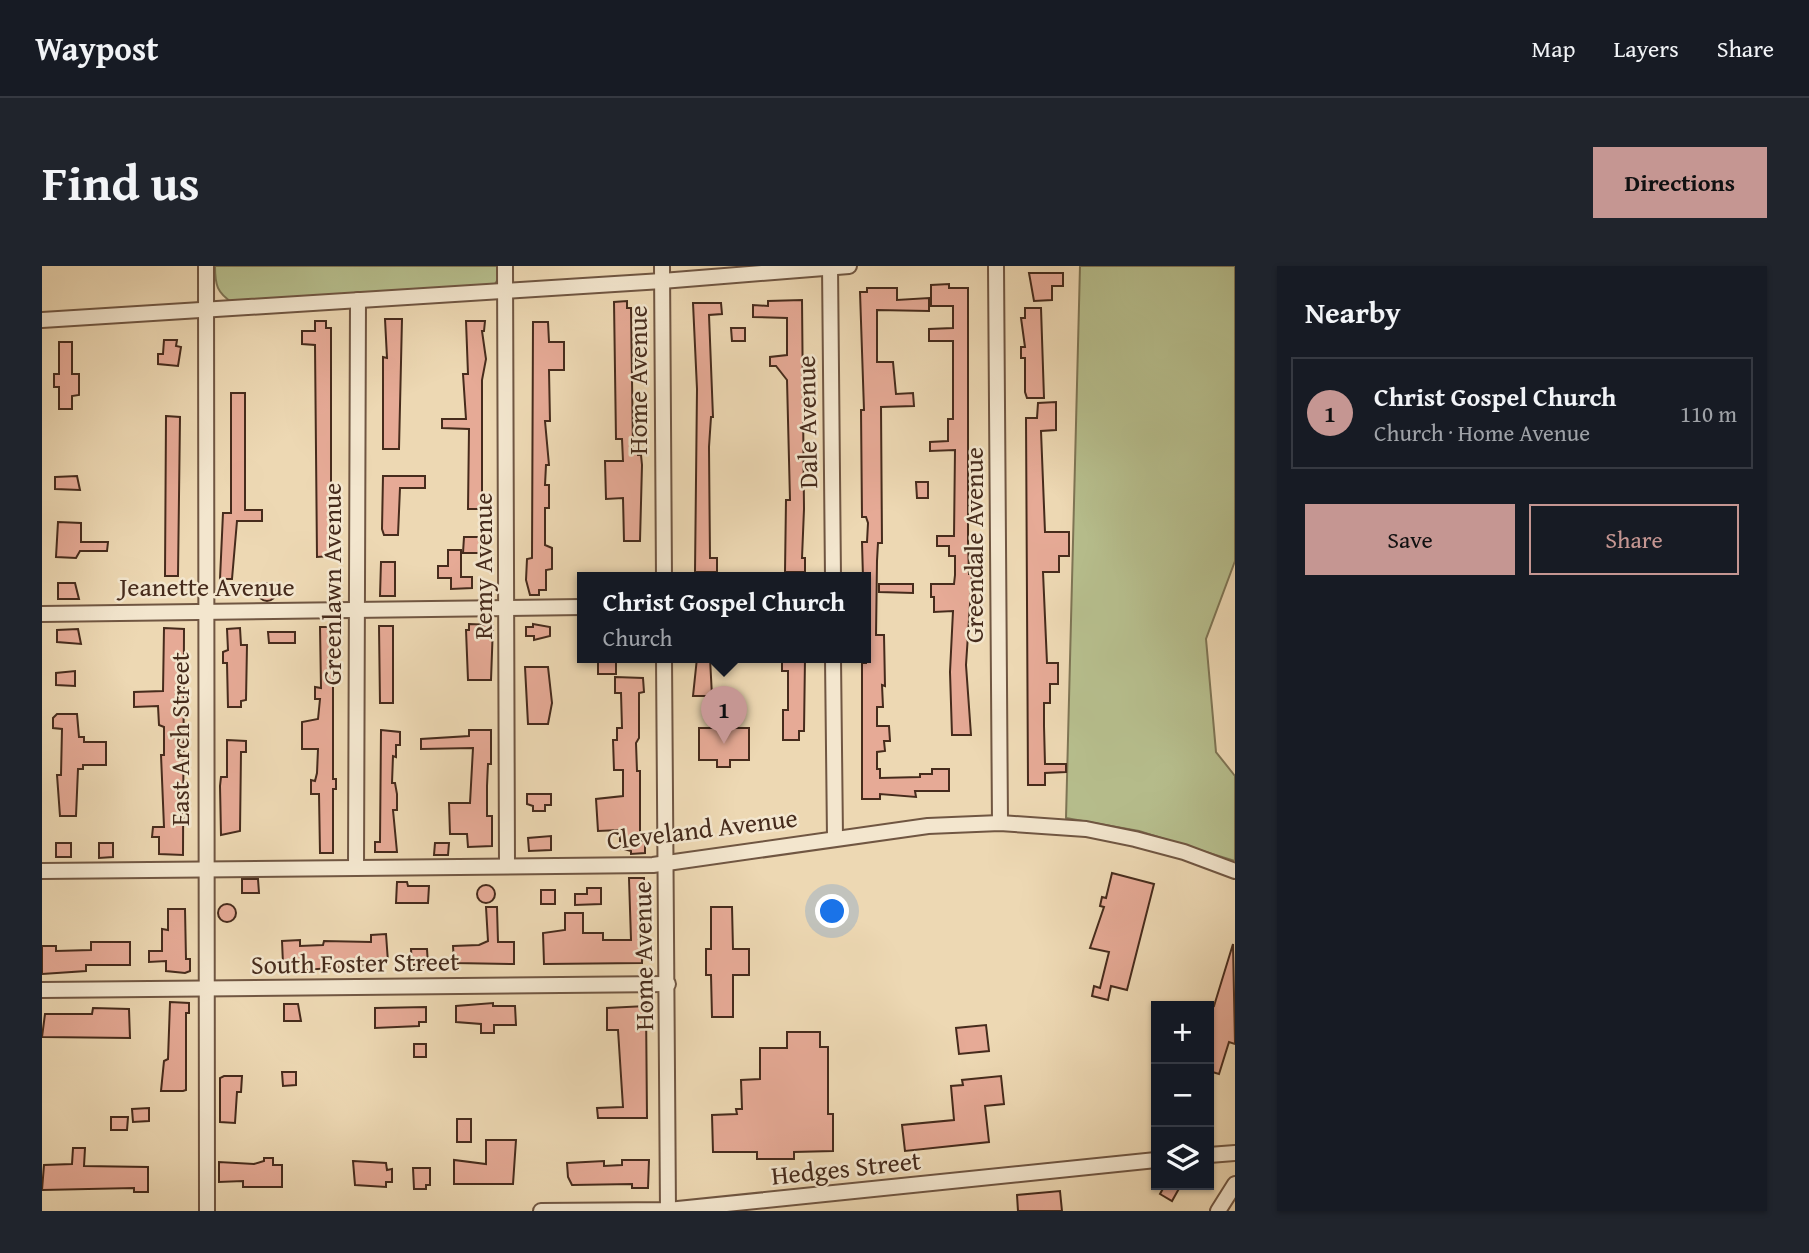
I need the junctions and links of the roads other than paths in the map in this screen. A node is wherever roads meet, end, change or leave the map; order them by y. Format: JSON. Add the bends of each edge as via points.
{"nodes":[{"id":1,"x":206,"y":266,"type":"edge"},
{"id":2,"x":505,"y":266,"type":"edge"},
{"id":3,"x":662,"y":266,"type":"edge"},
{"id":4,"x":849,"y":266,"type":"edge"},
{"id":5,"x":996,"y":266,"type":"edge"},
{"id":6,"x":830,"y":267,"type":"edge"},
{"id":7,"x":662,"y":281,"type":"junction"},
{"id":8,"x":506,"y":292,"type":"junction"},
{"id":9,"x":358,"y":300,"type":"junction"},
{"id":10,"x":206,"y":311,"type":"junction"},
{"id":11,"x":42,"y":320,"type":"edge"},
{"id":12,"x":664,"y":572,"type":"edge"},
{"id":13,"x":833,"y":572,"type":"edge"},
{"id":14,"x":577,"y":607,"type":"edge"},
{"id":15,"x":508,"y":608,"type":"junction"},
{"id":16,"x":356,"y":611,"type":"junction"},
{"id":17,"x":204,"y":612,"type":"junction"},
{"id":18,"x":42,"y":614,"type":"edge"},
{"id":19,"x":664,"y":663,"type":"edge"},
{"id":20,"x":834,"y":663,"type":"edge"},
{"id":21,"x":1000,"y":823,"type":"junction"},
{"id":22,"x":835,"y":838,"type":"junction"},
{"id":23,"x":666,"y":863,"type":"junction"},
{"id":24,"x":507,"y":866,"type":"junction"},
{"id":25,"x":356,"y":868,"type":"junction"},
{"id":26,"x":205,"y":869,"type":"junction"},
{"id":27,"x":42,"y":871,"type":"edge"},
{"id":28,"x":1235,"y":871,"type":"edge"},
{"id":29,"x":668,"y":984,"type":"junction"},
{"id":30,"x":205,"y":989,"type":"junction"},
{"id":31,"x":42,"y":990,"type":"edge"},
{"id":32,"x":1235,"y":1153,"type":"edge"},
{"id":33,"x":1214,"y":1155,"type":"edge"},
{"id":34,"x":1151,"y":1161,"type":"edge"},
{"id":35,"x":1235,"y":1184,"type":"edge"},
{"id":36,"x":824,"y":1195,"type":"junction"},
{"id":37,"x":668,"y":1210,"type":"edge"},
{"id":38,"x":207,"y":1211,"type":"edge"},
{"id":39,"x":541,"y":1211,"type":"edge"},
{"id":40,"x":824,"y":1211,"type":"edge"},
{"id":41,"x":1218,"y":1211,"type":"edge"}],
"edges":[{"from":1,"to":10,"type":"street","name":"East Arch Street"},
{"from":2,"to":8,"type":"street","name":"Remy Avenue"},
{"from":3,"to":7,"type":"street","name":"Home Avenue"},
{"from":4,"to":6,"type":"street"},
{"from":5,"to":21,"type":"street","name":"Greendale Avenue"},
{"from":6,"to":7,"type":"street"},
{"from":6,"to":13,"type":"street","name":"Dale Avenue"},
{"from":7,"to":8,"type":"street"},
{"from":7,"to":12,"type":"street","name":"Home Avenue"},
{"from":8,"to":9,"type":"street"},
{"from":8,"to":15,"type":"street","name":"Remy Avenue"},
{"from":9,"to":10,"type":"street"},
{"from":9,"to":16,"type":"street","name":"Greenlawn Avenue"},
{"from":10,"to":11,"type":"street"},
{"from":10,"to":17,"type":"street","name":"East Arch Street"},
{"from":14,"to":15,"type":"street","name":"Jeanette Avenue"},
{"from":15,"to":16,"type":"street","name":"Jeanette Avenue"},
{"from":15,"to":24,"type":"street","name":"Remy Avenue"},
{"from":16,"to":17,"type":"street","name":"Jeanette Avenue"},
{"from":16,"to":25,"type":"street","name":"Greenlawn Avenue"},
{"from":17,"to":18,"type":"street","name":"Jeanette Avenue"},
{"from":17,"to":26,"type":"street","name":"East Arch Street"},
{"from":19,"to":23,"type":"street","name":"Home Avenue"},
{"from":20,"to":22,"type":"street"},
{"from":21,"to":22,"type":"street","name":"Cleveland Avenue","via":[[928,826]]},
{"from":21,"to":28,"type":"street","name":"Cleveland Avenue","via":[[1086,829],[1135,839]]},
{"from":22,"to":23,"type":"street","name":"Cleveland Avenue"},
{"from":23,"to":24,"type":"street","name":"Cleveland Avenue"},
{"from":23,"to":29,"type":"street","name":"Home Avenue"},
{"from":24,"to":25,"type":"street","name":"Cleveland Avenue"},
{"from":25,"to":26,"type":"street","name":"Cleveland Avenue"},
{"from":26,"to":27,"type":"street","name":"Cleveland Avenue"},
{"from":26,"to":30,"type":"street","name":"East Arch Street"},
{"from":29,"to":30,"type":"street","name":"South Foster Street"},
{"from":29,"to":37,"type":"street","name":"Home Avenue"},
{"from":30,"to":31,"type":"street","name":"South Foster Street"},
{"from":30,"to":38,"type":"street","name":"East Arch Street"},
{"from":32,"to":33,"type":"street"},
{"from":34,"to":36,"type":"street","name":"Hedges Street"},
{"from":35,"to":41,"type":"street"},
{"from":36,"to":37,"type":"street","name":"Hedges Street"},
{"from":36,"to":40,"type":"street"},
{"from":37,"to":39,"type":"street","name":"Hedges Street"}]}
